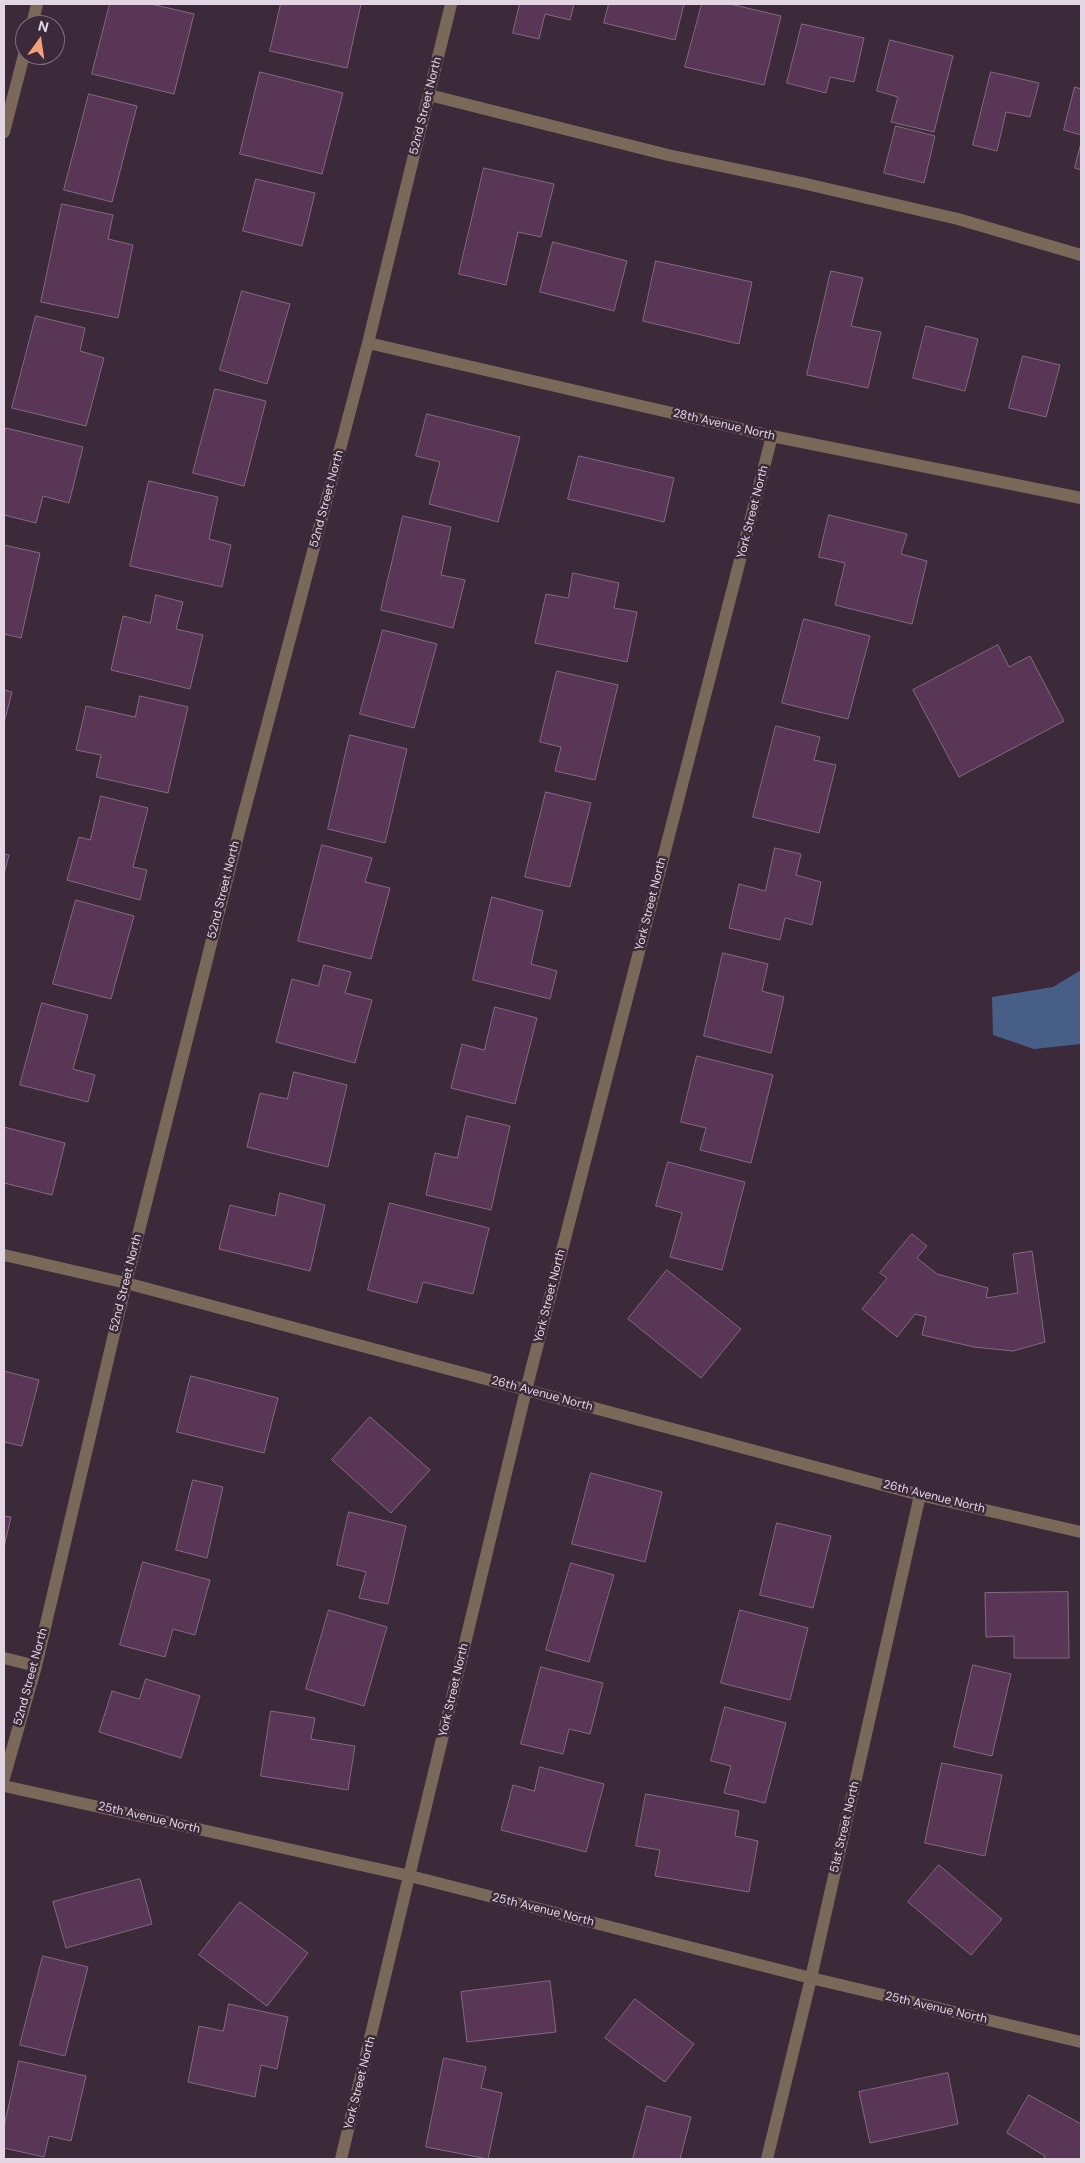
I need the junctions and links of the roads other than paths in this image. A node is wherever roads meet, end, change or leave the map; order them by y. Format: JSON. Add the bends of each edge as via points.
{"nodes":[{"id":1,"x":451,"y":4,"type":"edge"},
{"id":2,"x":21,"y":65,"type":"edge"},
{"id":3,"x":429,"y":95,"type":"junction"},
{"id":4,"x":4,"y":132,"type":"edge"},
{"id":5,"x":1081,"y":254,"type":"edge"},
{"id":6,"x":368,"y":343,"type":"junction"},
{"id":7,"x":772,"y":436,"type":"junction"},
{"id":8,"x":1081,"y":498,"type":"edge"},
{"id":9,"x":4,"y":1255,"type":"edge"},
{"id":10,"x":126,"y":1283,"type":"junction"},
{"id":11,"x":526,"y":1390,"type":"junction"},
{"id":12,"x":920,"y":1495,"type":"junction"},
{"id":13,"x":1081,"y":1532,"type":"edge"},
{"id":14,"x":4,"y":1658,"type":"edge"},
{"id":15,"x":36,"y":1666,"type":"junction"},
{"id":16,"x":4,"y":1778,"type":"edge"},
{"id":17,"x":4,"y":1786,"type":"edge"},
{"id":18,"x":410,"y":1876,"type":"junction"},
{"id":19,"x":811,"y":1978,"type":"junction"},
{"id":20,"x":1081,"y":2042,"type":"edge"},
{"id":21,"x":341,"y":2159,"type":"edge"},
{"id":22,"x":767,"y":2159,"type":"edge"}],
"edges":[{"from":1,"to":3,"type":"street","name":"52nd Street North"},
{"from":2,"to":4,"type":"street"},
{"from":3,"to":5,"type":"street","via":[[668,155],[958,219]]},
{"from":3,"to":6,"type":"street","name":"52nd Street North"},
{"from":6,"to":7,"type":"street","name":"28th Avenue North"},
{"from":6,"to":10,"type":"street","name":"52nd Street North","via":[[240,824]]},
{"from":7,"to":8,"type":"street","name":"28th Avenue North"},
{"from":7,"to":11,"type":"street","name":"York Street North"},
{"from":9,"to":10,"type":"street","name":"26th Avenue North"},
{"from":10,"to":11,"type":"street","name":"26th Avenue North"},
{"from":10,"to":15,"type":"street","name":"52nd Street North"},
{"from":11,"to":12,"type":"street","name":"26th Avenue North"},
{"from":11,"to":18,"type":"street","name":"York Street North"},
{"from":12,"to":13,"type":"street","name":"26th Avenue North"},
{"from":12,"to":19,"type":"street","name":"51st Street North"},
{"from":14,"to":15,"type":"street"},
{"from":15,"to":16,"type":"street","name":"52nd Street North"},
{"from":17,"to":18,"type":"street","name":"25th Avenue North"},
{"from":18,"to":19,"type":"street","name":"25th Avenue North"},
{"from":18,"to":21,"type":"street","name":"York Street North"},
{"from":19,"to":20,"type":"street","name":"25th Avenue North"},
{"from":19,"to":22,"type":"street","name":"51st Street North"}]}
